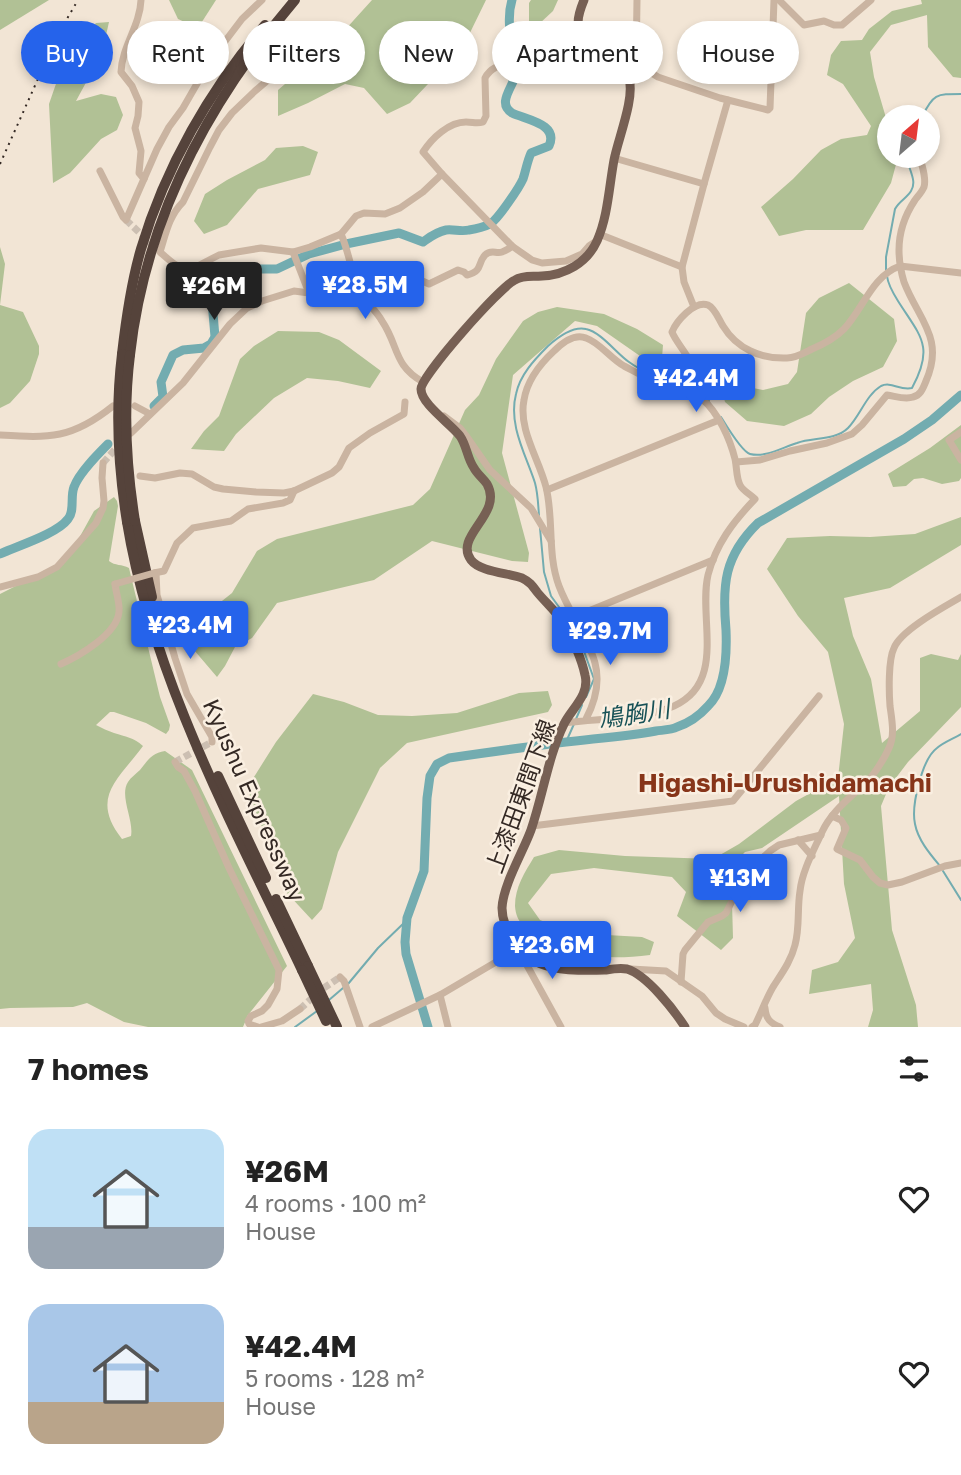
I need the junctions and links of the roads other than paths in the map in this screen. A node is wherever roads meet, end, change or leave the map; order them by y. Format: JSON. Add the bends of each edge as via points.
{"nodes":[{"id":1,"x":141,"y":0,"type":"edge"},
{"id":2,"x":262,"y":0,"type":"edge"},
{"id":3,"x":286,"y":0,"type":"edge"},
{"id":4,"x":295,"y":0,"type":"edge"},
{"id":5,"x":584,"y":0,"type":"edge"},
{"id":6,"x":637,"y":0,"type":"edge"},
{"id":7,"x":777,"y":0,"type":"edge"},
{"id":8,"x":871,"y":0,"type":"edge"},
{"id":9,"x":577,"y":21,"type":"edge"},
{"id":10,"x":636,"y":21,"type":"edge"},
{"id":11,"x":492,"y":68,"type":"edge"},
{"id":12,"x":663,"y":79,"type":"edge"},
{"id":13,"x":264,"y":84,"type":"edge"},
{"id":14,"x":631,"y":84,"type":"edge"},
{"id":15,"x":728,"y":100,"type":"junction"},
{"id":16,"x":614,"y":158,"type":"junction"},
{"id":17,"x":923,"y":168,"type":"edge"},
{"id":18,"x":100,"y":171,"type":"dead end"},
{"id":19,"x":442,"y":174,"type":"junction"},
{"id":20,"x":144,"y":179,"type":"junction"},
{"id":21,"x":704,"y":184,"type":"junction"},
{"id":22,"x":341,"y":233,"type":"junction"},
{"id":23,"x":599,"y":237,"type":"junction"},
{"id":24,"x":512,"y":246,"type":"junction"},
{"id":25,"x":293,"y":252,"type":"junction"},
{"id":26,"x":682,"y":267,"type":"junction"},
{"id":27,"x":900,"y":267,"type":"junction"},
{"id":28,"x":961,"y":273,"type":"edge"},
{"id":29,"x":309,"y":293,"type":"junction"},
{"id":30,"x":362,"y":295,"type":"junction"},
{"id":31,"x":694,"y":307,"type":"junction"},
{"id":32,"x":126,"y":355,"type":"junction"},
{"id":33,"x":423,"y":382,"type":"junction"},
{"id":34,"x":684,"y":390,"type":"junction"},
{"id":35,"x":405,"y":402,"type":"dead end"},
{"id":36,"x":113,"y":406,"type":"dead end"},
{"id":37,"x":135,"y":406,"type":"dead end"},
{"id":38,"x":434,"y":410,"type":"junction"},
{"id":39,"x":150,"y":414,"type":"junction"},
{"id":40,"x":719,"y":421,"type":"junction"},
{"id":41,"x":961,"y":432,"type":"edge"},
{"id":42,"x":131,"y":433,"type":"dead end"},
{"id":43,"x":0,"y":435,"type":"edge"},
{"id":44,"x":961,"y":460,"type":"edge"},
{"id":45,"x":736,"y":462,"type":"junction"},
{"id":46,"x":103,"y":463,"type":"tunnel mouth"},
{"id":47,"x":140,"y":476,"type":"dead end"},
{"id":48,"x":547,"y":490,"type":"junction"},
{"id":49,"x":294,"y":491,"type":"junction"},
{"id":50,"x":551,"y":541,"type":"junction"},
{"id":51,"x":713,"y":560,"type":"junction"},
{"id":52,"x":155,"y":573,"type":"junction"},
{"id":53,"x":0,"y":587,"type":"edge"},
{"id":54,"x":961,"y":597,"type":"edge"},
{"id":55,"x":574,"y":617,"type":"junction"},
{"id":56,"x":61,"y":664,"type":"dead end"},
{"id":57,"x":819,"y":696,"type":"dead end"},
{"id":58,"x":586,"y":719,"type":"junction"},
{"id":59,"x":564,"y":723,"type":"junction"},
{"id":60,"x":212,"y":742,"type":"dead end"},
{"id":61,"x":175,"y":762,"type":"dead end"},
{"id":62,"x":832,"y":816,"type":"junction"},
{"id":63,"x":532,"y":826,"type":"junction"},
{"id":64,"x":821,"y":835,"type":"junction"},
{"id":65,"x":798,"y":840,"type":"junction"},
{"id":66,"x":812,"y":856,"type":"junction"},
{"id":67,"x":961,"y":863,"type":"edge"},
{"id":68,"x":518,"y":949,"type":"junction"},
{"id":69,"x":305,"y":968,"type":"junction"},
{"id":70,"x":627,"y":969,"type":"junction"},
{"id":71,"x":340,"y":977,"type":"dead end"},
{"id":72,"x":681,"y":982,"type":"junction"},
{"id":73,"x":440,"y":995,"type":"junction"},
{"id":74,"x":764,"y":1004,"type":"junction"},
{"id":75,"x":300,"y":1009,"type":"tunnel mouth"},
{"id":76,"x":260,"y":1027,"type":"edge"},
{"id":77,"x":329,"y":1027,"type":"edge"},
{"id":78,"x":337,"y":1027,"type":"edge"},
{"id":79,"x":360,"y":1027,"type":"edge"},
{"id":80,"x":372,"y":1027,"type":"edge"},
{"id":81,"x":448,"y":1027,"type":"edge"},
{"id":82,"x":561,"y":1027,"type":"edge"},
{"id":83,"x":685,"y":1027,"type":"edge"},
{"id":84,"x":744,"y":1027,"type":"edge"},
{"id":85,"x":752,"y":1027,"type":"edge"},
{"id":86,"x":780,"y":1027,"type":"edge"}],
"edges":[{"from":1,"to":20,"type":"street","via":[[121,72],[139,102],[135,128],[141,151],[139,173]]},
{"from":2,"to":20,"type":"street","via":[[242,19],[202,75]]},
{"from":3,"to":32,"type":"highway","name":"Kyushu Expressway","via":[[230,69],[170,173],[134,278]]},
{"from":4,"to":32,"type":"highway","name":"Kyushu Expressway","via":[[237,74],[173,190],[150,253]]},
{"from":5,"to":9,"type":"main road"},
{"from":6,"to":10,"type":"street"},
{"from":7,"to":8,"type":"street","via":[[804,25],[824,21],[834,26],[842,25]]},
{"from":7,"to":15,"type":"street","via":[[770,108]]},
{"from":11,"to":19,"type":"street","via":[[485,78],[486,119],[481,124],[451,126],[423,152]]},
{"from":12,"to":15,"type":"street"},
{"from":13,"to":25,"type":"street","via":[[232,113],[209,147],[171,217],[160,252],[190,271],[219,256],[261,248]]},
{"from":14,"to":16,"type":"main road"},
{"from":15,"to":21,"type":"street"},
{"from":16,"to":21,"type":"street"},
{"from":16,"to":23,"type":"main road"},
{"from":17,"to":27,"type":"street","via":[[925,186],[901,229]]},
{"from":18,"to":20,"type":"street","via":[[126,220]]},
{"from":19,"to":22,"type":"street","via":[[400,208],[356,216]]},
{"from":19,"to":24,"type":"street"},
{"from":21,"to":26,"type":"street"},
{"from":22,"to":25,"type":"street"},
{"from":22,"to":30,"type":"street"},
{"from":23,"to":24,"type":"street","via":[[582,254],[554,263],[532,260]]},
{"from":23,"to":26,"type":"street"},
{"from":23,"to":33,"type":"main road","via":[[588,256],[567,271],[518,278],[505,285]]},
{"from":24,"to":30,"type":"street","via":[[502,252],[489,251],[480,268],[467,275],[458,270],[429,284],[402,277],[378,294]]},
{"from":25,"to":29,"type":"street"},
{"from":26,"to":31,"type":"street"},
{"from":27,"to":28,"type":"street"},
{"from":27,"to":31,"type":"street","via":[[882,277],[835,337],[795,357],[761,355],[743,347],[731,338],[713,309],[701,304]]},
{"from":27,"to":45,"type":"street","via":[[932,339],[930,371],[920,393],[907,398],[887,395],[852,434],[760,460]]},
{"from":29,"to":30,"type":"street"},
{"from":29,"to":39,"type":"street","via":[[294,291],[247,308]]},
{"from":30,"to":33,"type":"street","via":[[392,338],[402,365]]},
{"from":31,"to":34,"type":"street","via":[[672,332],[693,368]]},
{"from":32,"to":69,"type":"highway","name":"Kyushu Expressway","bridge":true,"via":[[131,522],[166,646]]},
{"from":33,"to":38,"type":"main road","name":"上漆田東間下線","via":[[421,391]]},
{"from":34,"to":40,"type":"street","via":[[701,398]]},
{"from":34,"to":48,"type":"street","via":[[636,373],[585,337],[564,342],[537,370],[524,400],[526,427]]},
{"from":35,"to":49,"type":"street","via":[[404,414],[349,448],[339,467]]},
{"from":36,"to":43,"type":"street","via":[[88,424],[56,435]]},
{"from":37,"to":39,"type":"street"},
{"from":38,"to":50,"type":"street","via":[[460,428],[490,470],[531,508]]},
{"from":38,"to":59,"type":"main road","name":"上漆田東間下線","via":[[461,438],[490,494],[486,514],[468,543],[470,559],[531,583],[564,623],[572,642],[586,686]]},
{"from":39,"to":42,"type":"street"},
{"from":40,"to":45,"type":"street"},
{"from":40,"to":48,"type":"street"},
{"from":41,"to":44,"type":"street","via":[[948,440]]},
{"from":45,"to":51,"type":"street","via":[[740,484],[755,499],[729,528]]},
{"from":46,"to":53,"type":"street","via":[[104,501],[96,523],[57,566],[38,577]]},
{"from":47,"to":49,"type":"street","via":[[192,474],[223,489]]},
{"from":48,"to":50,"type":"street"},
{"from":49,"to":52,"type":"street","via":[[283,503],[258,506],[231,521],[193,528],[177,543],[164,571]]},
{"from":50,"to":55,"type":"street","via":[[556,578]]},
{"from":51,"to":55,"type":"street"},
{"from":51,"to":58,"type":"street","via":[[706,597],[704,674],[696,691],[667,709]]},
{"from":52,"to":56,"type":"street","bridge":true,"via":[[115,584],[119,610],[113,626],[86,651]]},
{"from":52,"to":60,"type":"street","via":[[187,694]]},
{"from":54,"to":62,"type":"street","via":[[896,643],[890,673],[892,740],[873,775]]},
{"from":55,"to":58,"type":"street","via":[[597,674]]},
{"from":57,"to":63,"type":"street","via":[[733,801]]},
{"from":58,"to":59,"type":"street"},
{"from":59,"to":63,"type":"main road","name":"上漆田東間下線"},
{"from":61,"to":76,"type":"street","via":[[195,790],[279,970],[270,1002],[249,1019],[249,1024]]},
{"from":62,"to":64,"type":"street"},
{"from":62,"to":67,"type":"street","via":[[846,828],[837,849],[860,860],[880,883],[902,882]]},
{"from":63,"to":68,"type":"main road","name":"上漆田東間下線","via":[[502,906]]},
{"from":64,"to":65,"type":"street"},
{"from":64,"to":66,"type":"street"},
{"from":65,"to":66,"type":"street"},
{"from":65,"to":72,"type":"street","via":[[769,851],[726,913],[708,922],[688,946]]},
{"from":66,"to":74,"type":"street","via":[[799,894],[799,925],[791,958]]},
{"from":68,"to":70,"type":"main road","via":[[560,970]]},
{"from":68,"to":73,"type":"street"},
{"from":68,"to":82,"type":"street"},
{"from":69,"to":77,"type":"highway","name":"Kyushu Expressway","bridge":true},
{"from":69,"to":78,"type":"highway","name":"Kyushu Expressway","bridge":true},
{"from":70,"to":72,"type":"street","via":[[666,971]]},
{"from":70,"to":83,"type":"main road","via":[[648,982]]},
{"from":71,"to":79,"type":"street"},
{"from":72,"to":84,"type":"street","via":[[725,1020]]},
{"from":73,"to":80,"type":"street"},
{"from":73,"to":81,"type":"street"},
{"from":74,"to":85,"type":"street"},
{"from":74,"to":86,"type":"street","via":[[766,1017]]},
{"from":75,"to":76,"type":"street","via":[[282,1021]]}]}
